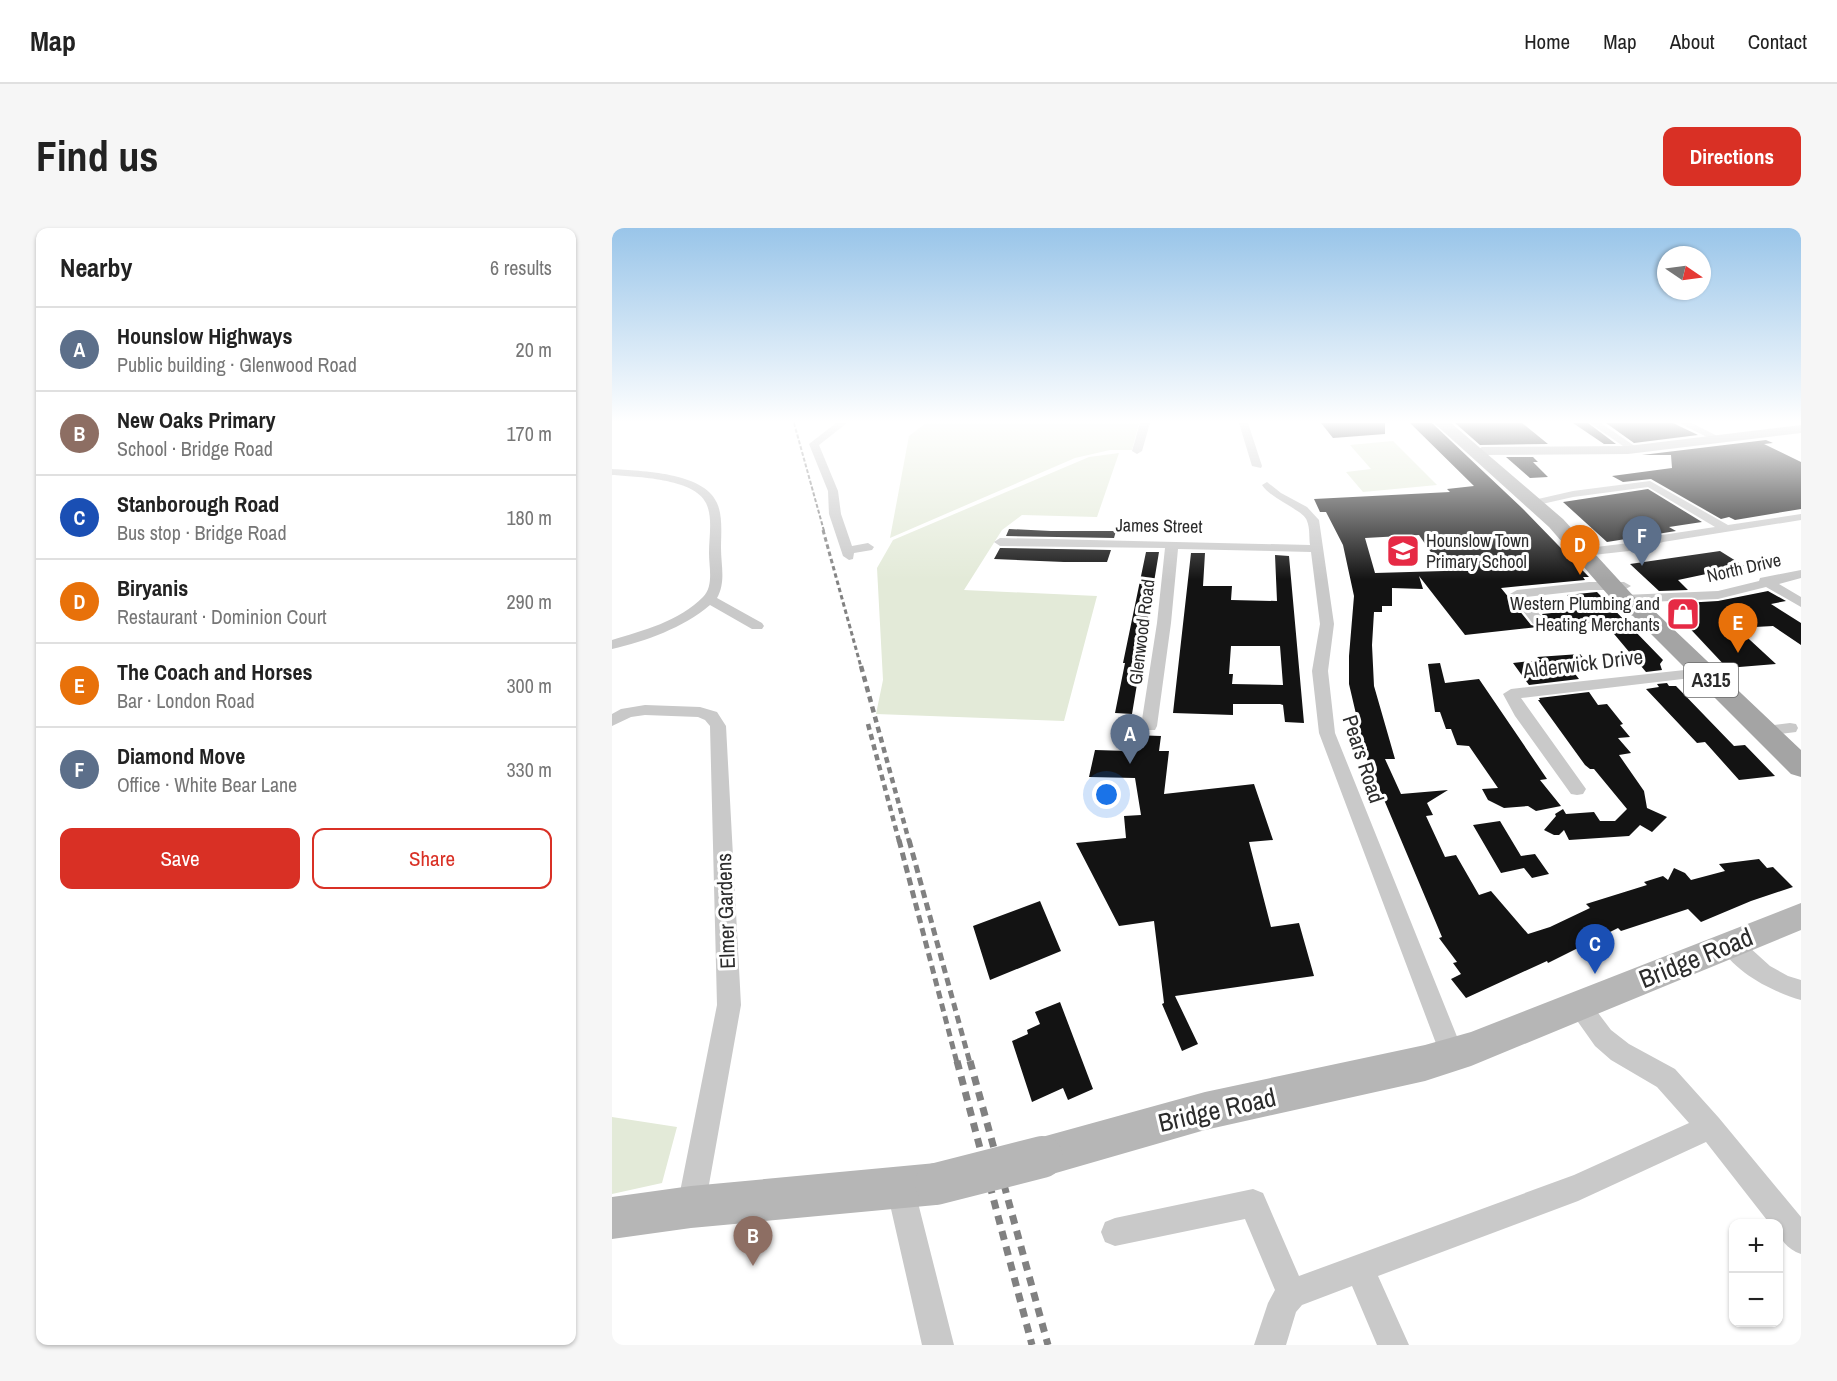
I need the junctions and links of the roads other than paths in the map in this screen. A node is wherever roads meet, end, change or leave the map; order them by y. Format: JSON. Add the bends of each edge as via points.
{"nodes":[{"id":1,"x":636,"y":475,"type":"edge"},
{"id":2,"x":826,"y":475,"type":"edge"},
{"id":3,"x":1506,"y":475,"type":"edge"},
{"id":4,"x":1267,"y":485,"type":"dead end"},
{"id":5,"x":1530,"y":495,"type":"junction"},
{"id":6,"x":1801,"y":517,"type":"edge"},
{"id":7,"x":1725,"y":528,"type":"junction"},
{"id":8,"x":1000,"y":542,"type":"dead end"},
{"id":9,"x":1172,"y":544,"type":"junction"},
{"id":10,"x":868,"y":547,"type":"dead end"},
{"id":11,"x":1317,"y":549,"type":"junction"},
{"id":12,"x":1589,"y":552,"type":"junction"},
{"id":13,"x":1801,"y":574,"type":"edge"},
{"id":14,"x":1765,"y":581,"type":"junction"},
{"id":15,"x":1629,"y":596,"type":"junction"},
{"id":16,"x":709,"y":599,"type":"junction"},
{"id":17,"x":1801,"y":603,"type":"edge"},
{"id":18,"x":1538,"y":621,"type":"dead end"},
{"id":19,"x":758,"y":626,"type":"dead end"},
{"id":20,"x":612,"y":645,"type":"edge"},
{"id":21,"x":1702,"y":673,"type":"junction"},
{"id":22,"x":612,"y":721,"type":"edge"},
{"id":23,"x":1149,"y":726,"type":"dead end"},
{"id":24,"x":1790,"y":728,"type":"dead end"},
{"id":25,"x":1764,"y":731,"type":"junction"},
{"id":26,"x":1801,"y":766,"type":"edge"},
{"id":27,"x":1577,"y":789,"type":"dead end"},
{"id":28,"x":1801,"y":916,"type":"edge"},
{"id":29,"x":1730,"y":944,"type":"junction"},
{"id":30,"x":1801,"y":990,"type":"edge"},
{"id":31,"x":1578,"y":1005,"type":"junction"},
{"id":32,"x":1452,"y":1054,"type":"junction"},
{"id":33,"x":1710,"y":1127,"type":"junction"},
{"id":34,"x":918,"y":1185,"type":"junction"},
{"id":35,"x":691,"y":1207,"type":"junction"},
{"id":36,"x":612,"y":1218,"type":"edge"},
{"id":37,"x":1115,"y":1232,"type":"dead end"},
{"id":38,"x":1801,"y":1240,"type":"edge"},
{"id":39,"x":1359,"y":1267,"type":"junction"},
{"id":40,"x":1292,"y":1294,"type":"junction"},
{"id":41,"x":938,"y":1345,"type":"edge"},
{"id":42,"x":1270,"y":1345,"type":"edge"},
{"id":43,"x":1393,"y":1345,"type":"edge"}],
"edges":[{"from":1,"to":16,"type":"street","via":[[681,481],[711,500],[715,590]]},
{"from":2,"to":10,"type":"street","via":[[848,553]]},
{"from":3,"to":5,"type":"main road","number":"A315"},
{"from":4,"to":11,"type":"street","name":"Pears Road","via":[[1275,495],[1311,516]]},
{"from":5,"to":7,"type":"street","via":[[1650,484]]},
{"from":5,"to":12,"type":"main road","number":"A315"},
{"from":6,"to":7,"type":"street"},
{"from":7,"to":12,"type":"street"},
{"from":8,"to":9,"type":"street","name":"James Street"},
{"from":9,"to":11,"type":"street","name":"James Street"},
{"from":9,"to":23,"type":"street","name":"Glenwood Road"},
{"from":11,"to":32,"type":"street","name":"Pears Road","via":[[1326,624],[1320,671],[1326,733]]},
{"from":12,"to":15,"type":"main road","number":"A315"},
{"from":13,"to":14,"type":"street","name":"North Drive"},
{"from":14,"to":15,"type":"street","name":"North Drive","via":[[1718,595]]},
{"from":14,"to":17,"type":"street"},
{"from":15,"to":18,"type":"street","name":"North Drive","via":[[1546,590],[1516,594]]},
{"from":15,"to":21,"type":"main road","number":"A315"},
{"from":16,"to":19,"type":"street"},
{"from":16,"to":20,"type":"street","via":[[672,622]]},
{"from":21,"to":25,"type":"main road","number":"A315"},
{"from":21,"to":27,"type":"street","name":"Alderwick Drive","via":[[1511,694]]},
{"from":22,"to":35,"type":"street","name":"Elmer Gardens","via":[[645,710],[700,712],[711,716],[718,726],[729,1005]]},
{"from":24,"to":25,"type":"street"},
{"from":25,"to":26,"type":"main road","number":"A315"},
{"from":28,"to":29,"type":"street","name":"Bridge Road"},
{"from":29,"to":30,"type":"street","via":[[1767,978]]},
{"from":29,"to":31,"type":"street","name":"Bridge Road"},
{"from":31,"to":32,"type":"street","name":"Bridge Road"},
{"from":31,"to":33,"type":"street","via":[[1603,1038],[1666,1078]]},
{"from":32,"to":34,"type":"street","name":"Bridge Road","bridge":true,"via":[[1353,1080],[1204,1111]]},
{"from":33,"to":38,"type":"street"},
{"from":33,"to":39,"type":"street","via":[[1578,1186]]},
{"from":34,"to":35,"type":"street","name":"Bridge Road"},
{"from":34,"to":41,"type":"street","via":[[915,1250]]},
{"from":35,"to":36,"type":"street","name":"Bridge Road"},
{"from":37,"to":40,"type":"street","via":[[1253,1203]]},
{"from":39,"to":40,"type":"street"},
{"from":39,"to":43,"type":"street"},
{"from":40,"to":42,"type":"street","via":[[1283,1303]]}]}
